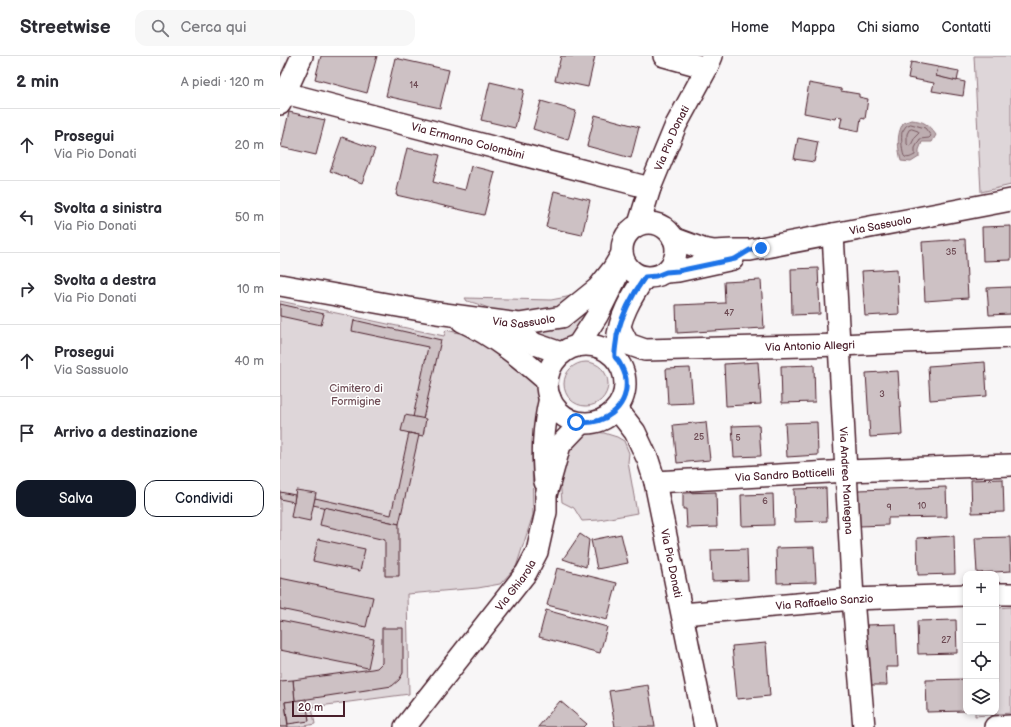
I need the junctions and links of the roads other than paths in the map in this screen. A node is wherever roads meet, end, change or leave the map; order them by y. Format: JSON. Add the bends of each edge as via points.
{"nodes":[{"id":1,"x":302,"y":56,"type":"edge"},
{"id":2,"x":664,"y":56,"type":"edge"},
{"id":3,"x":709,"y":62,"type":"edge"},
{"id":4,"x":283,"y":99,"type":"edge"},
{"id":5,"x":650,"y":188,"type":"junction"},
{"id":6,"x":1011,"y":200,"type":"edge"},
{"id":7,"x":639,"y":224,"type":"junction"},
{"id":8,"x":833,"y":234,"type":"junction"},
{"id":9,"x":673,"y":238,"type":"junction"},
{"id":10,"x":750,"y":250,"type":"junction"},
{"id":11,"x":623,"y":259,"type":"junction"},
{"id":12,"x":666,"y":272,"type":"junction"},
{"id":13,"x":645,"y":277,"type":"junction"},
{"id":14,"x":280,"y":285,"type":"edge"},
{"id":15,"x":445,"y":314,"type":"junction"},
{"id":16,"x":500,"y":321,"type":"junction"},
{"id":17,"x":620,"y":328,"type":"junction"},
{"id":18,"x":1011,"y":336,"type":"edge"},
{"id":19,"x":840,"y":345,"type":"junction"},
{"id":20,"x":569,"y":349,"type":"junction"},
{"id":21,"x":615,"y":357,"type":"junction"},
{"id":22,"x":548,"y":390,"type":"junction"},
{"id":23,"x":617,"y":409,"type":"junction"},
{"id":24,"x":581,"y":422,"type":"junction"},
{"id":25,"x":1011,"y":465,"type":"edge"},
{"id":26,"x":847,"y":472,"type":"junction"},
{"id":27,"x":655,"y":482,"type":"junction"},
{"id":28,"x":546,"y":495,"type":"junction"},
{"id":29,"x":999,"y":594,"type":"edge"},
{"id":30,"x":1011,"y":594,"type":"edge"},
{"id":31,"x":963,"y":595,"type":"edge"},
{"id":32,"x":853,"y":599,"type":"junction"},
{"id":33,"x":683,"y":614,"type":"junction"},
{"id":34,"x":1011,"y":726,"type":"edge"},
{"id":35,"x":405,"y":727,"type":"edge"},
{"id":36,"x":705,"y":727,"type":"edge"},
{"id":37,"x":864,"y":727,"type":"edge"},
{"id":38,"x":994,"y":727,"type":"edge"}],
"edges":[{"from":1,"to":4,"type":"street"},
{"from":2,"to":3,"type":"street"},
{"from":3,"to":5,"type":"street","name":"Via Pio Donati","via":[[676,125]]},
{"from":4,"to":5,"type":"street","name":"Via Ermanno Colombini"},
{"from":5,"to":7,"type":"street","name":"Via Pio Donati"},
{"from":6,"to":8,"type":"street","name":"Via Sassuolo"},
{"from":7,"to":9,"type":"street","via":[[658,224],[667,229]]},
{"from":7,"to":11,"type":"street","via":[[627,232],[623,241]]},
{"from":8,"to":10,"type":"street","name":"Via Sassuolo"},
{"from":8,"to":19,"type":"street","name":"Via Andrea Mantegna"},
{"from":9,"to":10,"type":"street","name":"Via Sassuolo","via":[[714,252]]},
{"from":9,"to":12,"type":"street","via":[[676,255]]},
{"from":10,"to":12,"type":"street","name":"Via Sassuolo","via":[[735,259]]},
{"from":11,"to":13,"type":"street","via":[[636,274]]},
{"from":11,"to":16,"type":"street","name":"Via Sassuolo","via":[[598,288],[562,317],[519,324]]},
{"from":11,"to":20,"type":"street","via":[[597,316]]},
{"from":12,"to":13,"type":"street"},
{"from":13,"to":17,"type":"street","via":[[633,295]]},
{"from":14,"to":15,"type":"street","name":"Via Sassuolo"},
{"from":15,"to":16,"type":"street","name":"Via Sassuolo"},
{"from":15,"to":22,"type":"street","name":"Via Sassuolo","via":[[487,334],[522,359]]},
{"from":16,"to":20,"type":"street","via":[[535,344]]},
{"from":17,"to":19,"type":"street","name":"Via Antonio Allegri","via":[[628,344],[645,350]]},
{"from":17,"to":21,"type":"street"},
{"from":18,"to":19,"type":"street","name":"Via Antonio Allegri"},
{"from":19,"to":26,"type":"street","name":"Via Andrea Mantegna"},
{"from":20,"to":21,"type":"street","via":[[590,345],[602,347]]},
{"from":20,"to":22,"type":"street","via":[[554,361],[549,370]]},
{"from":21,"to":23,"type":"street","via":[[624,370],[626,386],[622,402]]},
{"from":22,"to":24,"type":"street","via":[[560,413]]},
{"from":22,"to":28,"type":"street","via":[[542,455]]},
{"from":23,"to":24,"type":"street","via":[[603,420]]},
{"from":23,"to":27,"type":"street","name":"Via Pio Donati","via":[[635,432]]},
{"from":24,"to":28,"type":"street","name":"Via Ghiarola","via":[[560,445]]},
{"from":25,"to":26,"type":"street","name":"Via Sandro Botticelli"},
{"from":26,"to":27,"type":"street","name":"Via Sandro Botticelli"},
{"from":26,"to":32,"type":"street","name":"Via Andrea Mantegna"},
{"from":27,"to":33,"type":"street","name":"Via Pio Donati"},
{"from":28,"to":35,"type":"street","name":"Via Ghiarola","via":[[542,534],[537,552],[526,573]]},
{"from":29,"to":30,"type":"street"},
{"from":31,"to":32,"type":"street","name":"Via Raffaello Sanzio"},
{"from":32,"to":33,"type":"street","name":"Via Raffaello Sanzio"},
{"from":32,"to":37,"type":"street","name":"Via Andrea Mantegna"},
{"from":33,"to":36,"type":"street","name":"Via Pio Donati"},
{"from":34,"to":38,"type":"street"}]}
